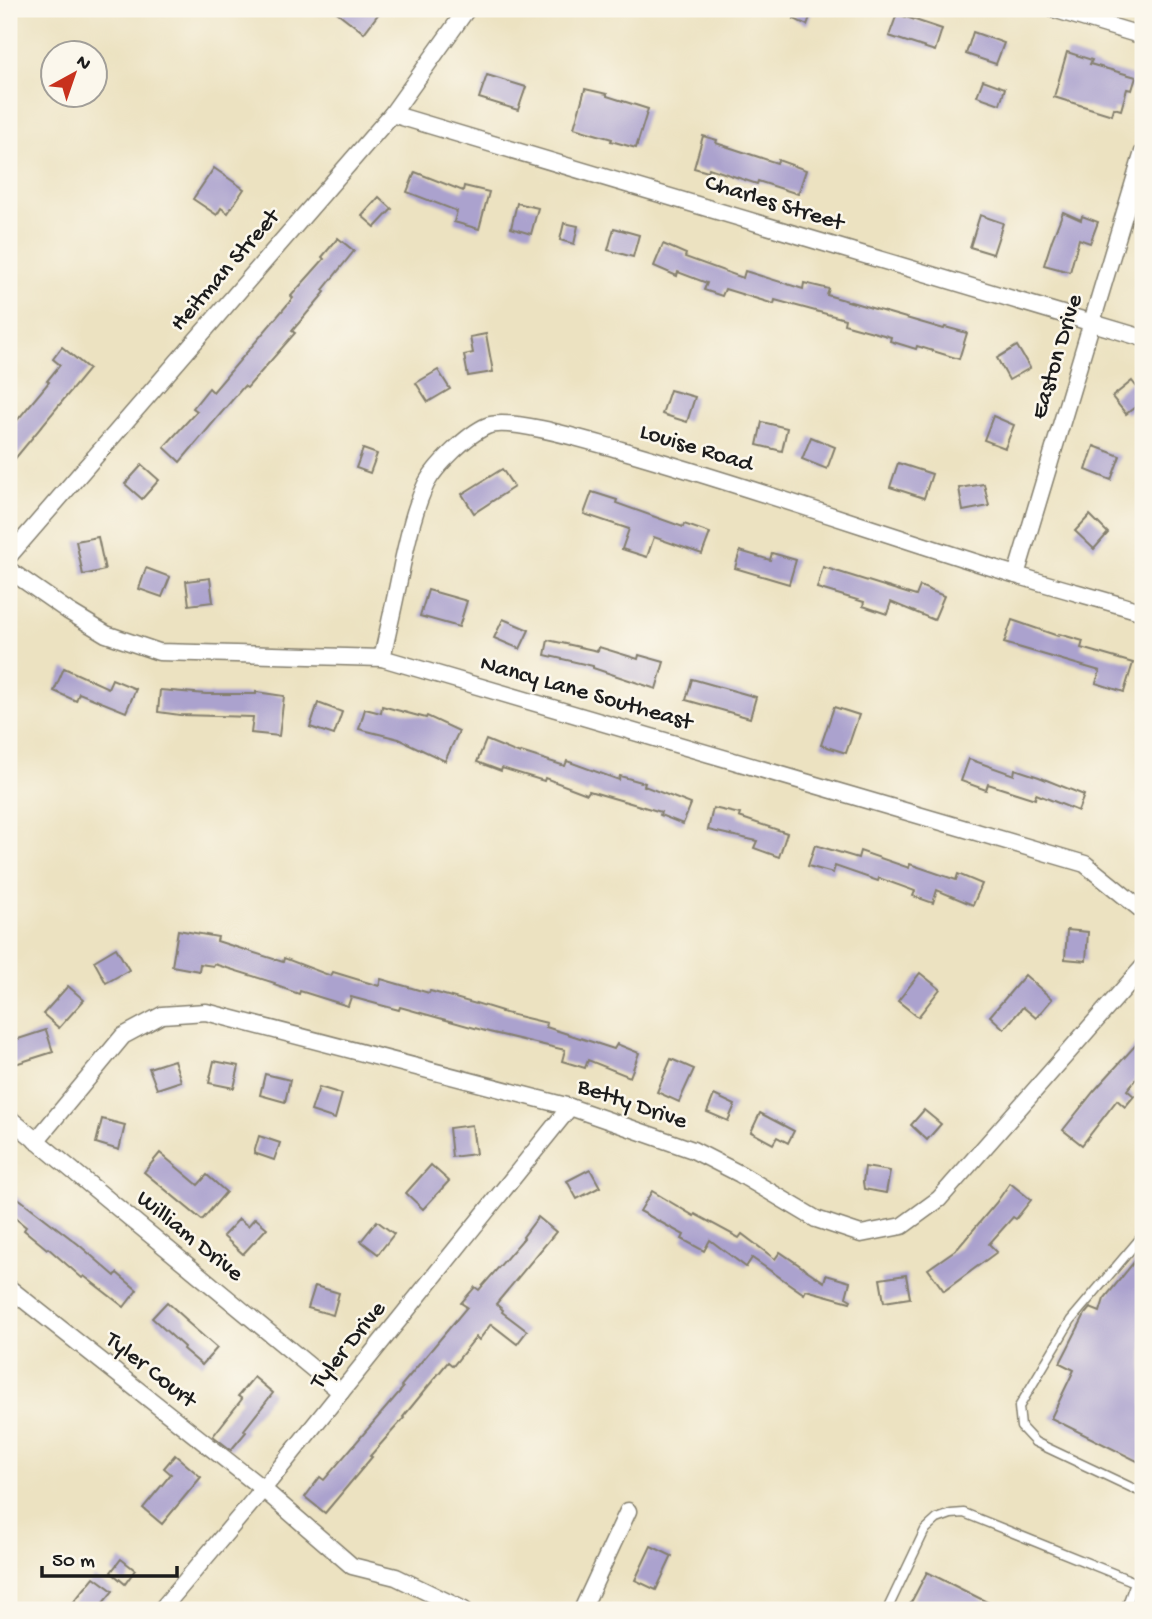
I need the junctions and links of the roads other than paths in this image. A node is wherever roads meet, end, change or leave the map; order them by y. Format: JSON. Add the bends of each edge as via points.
{"nodes":[{"id":1,"x":467,"y":9,"type":"edge"},
{"id":2,"x":1053,"y":9,"type":"edge"},
{"id":3,"x":1143,"y":36,"type":"edge"},
{"id":4,"x":392,"y":114,"type":"junction"},
{"id":5,"x":1143,"y":152,"type":"edge"},
{"id":6,"x":1092,"y":323,"type":"junction"},
{"id":7,"x":1143,"y":338,"type":"edge"},
{"id":8,"x":9,"y":556,"type":"edge"},
{"id":9,"x":9,"y":570,"type":"edge"},
{"id":10,"x":1016,"y":575,"type":"junction"},
{"id":11,"x":1143,"y":612,"type":"edge"},
{"id":12,"x":382,"y":658,"type":"junction"},
{"id":13,"x":1143,"y":911,"type":"edge"},
{"id":14,"x":1143,"y":967,"type":"edge"},
{"id":15,"x":570,"y":1107,"type":"junction"},
{"id":16,"x":9,"y":1118,"type":"edge"},
{"id":17,"x":36,"y":1140,"type":"junction"},
{"id":18,"x":1143,"y":1235,"type":"edge"},
{"id":19,"x":9,"y":1288,"type":"edge"},
{"id":20,"x":341,"y":1392,"type":"junction"},
{"id":21,"x":262,"y":1489,"type":"junction"},
{"id":22,"x":1143,"y":1493,"type":"edge"},
{"id":23,"x":628,"y":1511,"type":"dead end"},
{"id":24,"x":1139,"y":1581,"type":"edge"},
{"id":25,"x":161,"y":1610,"type":"edge"},
{"id":26,"x":464,"y":1610,"type":"edge"},
{"id":27,"x":582,"y":1610,"type":"edge"},
{"id":28,"x":887,"y":1610,"type":"edge"},
{"id":29,"x":1125,"y":1610,"type":"edge"}],
"edges":[{"from":1,"to":4,"type":"street","name":"Heitman Street"},
{"from":2,"to":3,"type":"street"},
{"from":4,"to":6,"type":"street","name":"Charles Street"},
{"from":4,"to":8,"type":"street","name":"Heitman Street"},
{"from":5,"to":6,"type":"street","name":"Easton Drive"},
{"from":6,"to":7,"type":"street","name":"Charles Street"},
{"from":6,"to":10,"type":"street","name":"Easton Drive"},
{"from":9,"to":12,"type":"street","name":"Nancy Lane Southeast","via":[[106,634],[159,652]]},
{"from":10,"to":11,"type":"street","name":"Louise Road"},
{"from":10,"to":12,"type":"street","name":"Louise Road","via":[[704,474],[562,434],[521,425],[489,425],[443,461],[421,496]]},
{"from":12,"to":13,"type":"street","name":"Nancy Lane Southeast","via":[[1085,864]]},
{"from":14,"to":15,"type":"street","name":"Betty Drive","via":[[939,1199],[902,1226],[860,1234],[816,1219],[693,1150]]},
{"from":15,"to":17,"type":"street","name":"Betty Drive","via":[[206,1012],[173,1014],[162,1015],[123,1036]]},
{"from":15,"to":20,"type":"street","name":"Tyler Drive"},
{"from":16,"to":17,"type":"street","name":"William Drive"},
{"from":17,"to":20,"type":"street","name":"William Drive"},
{"from":18,"to":22,"type":"lane","via":[[1070,1320],[1019,1407],[1021,1427],[1035,1443]]},
{"from":19,"to":21,"type":"street","name":"Tyler Court"},
{"from":20,"to":21,"type":"street","name":"Tyler Drive"},
{"from":21,"to":25,"type":"street","name":"Tyler Drive"},
{"from":21,"to":26,"type":"street","name":"Tyler Court","via":[[352,1566],[396,1577]]},
{"from":23,"to":27,"type":"street"},
{"from":24,"to":28,"type":"lane","via":[[964,1513],[951,1514],[925,1530]]},
{"from":24,"to":29,"type":"lane"}]}
